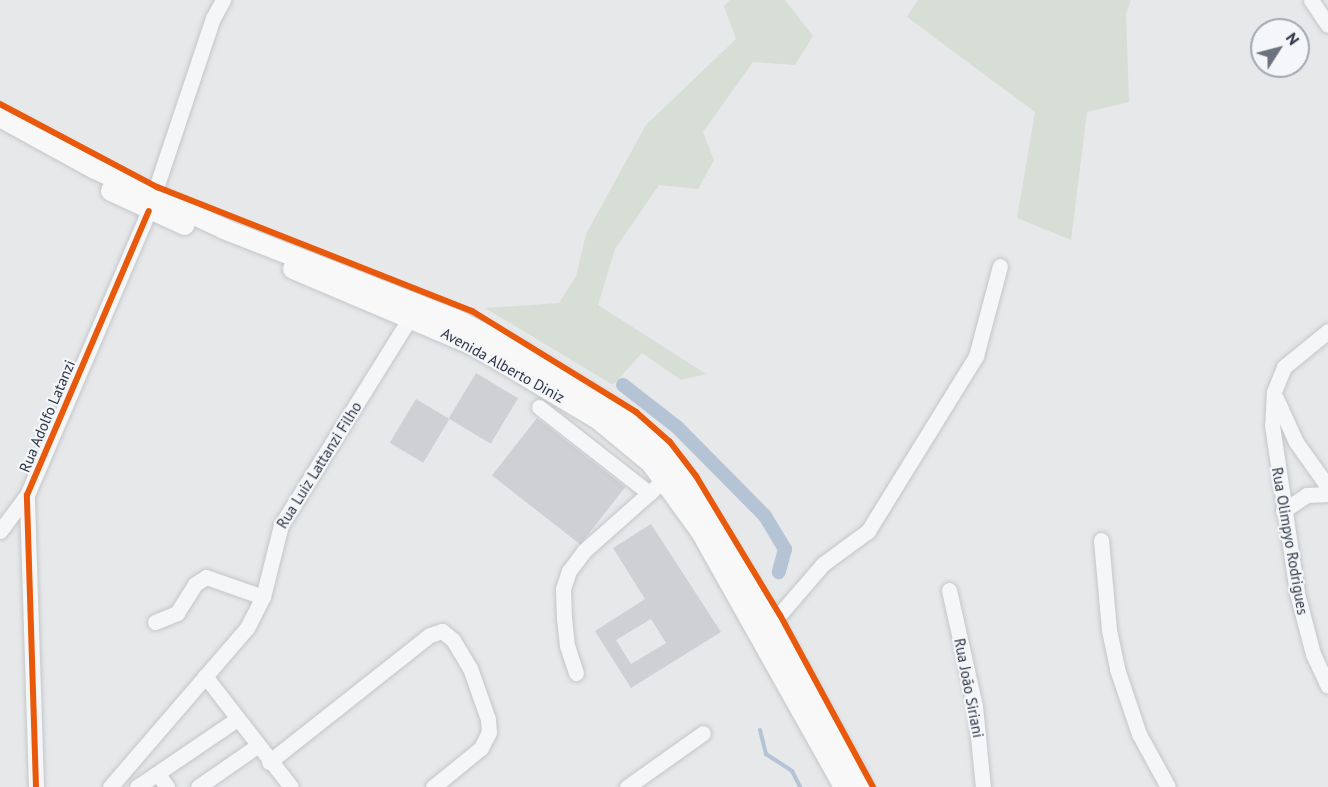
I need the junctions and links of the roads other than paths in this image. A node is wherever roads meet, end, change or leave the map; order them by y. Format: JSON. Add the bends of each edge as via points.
{"nodes":[{"id":1,"x":223,"y":0,"type":"edge"},
{"id":2,"x":1311,"y":0,"type":"edge"},
{"id":3,"x":1328,"y":25,"type":"edge"},
{"id":4,"x":0,"y":117,"type":"edge"},
{"id":5,"x":0,"y":132,"type":"edge"},
{"id":6,"x":151,"y":204,"type":"junction"},
{"id":7,"x":1000,"y":266,"type":"dead end"},
{"id":8,"x":411,"y":316,"type":"junction"},
{"id":9,"x":1328,"y":331,"type":"edge"},
{"id":10,"x":1274,"y":392,"type":"junction"},
{"id":11,"x":539,"y":407,"type":"dead end"},
{"id":12,"x":664,"y":480,"type":"junction"},
{"id":13,"x":1328,"y":487,"type":"edge"},
{"id":14,"x":649,"y":493,"type":"junction"},
{"id":15,"x":1328,"y":494,"type":"edge"},
{"id":16,"x":27,"y":495,"type":"junction"},
{"id":17,"x":1283,"y":511,"type":"junction"},
{"id":18,"x":0,"y":531,"type":"edge"},
{"id":19,"x":1101,"y":540,"type":"dead end"},
{"id":20,"x":949,"y":590,"type":"dead end"},
{"id":21,"x":263,"y":597,"type":"junction"},
{"id":22,"x":155,"y":621,"type":"dead end"},
{"id":23,"x":773,"y":622,"type":"junction"},
{"id":24,"x":576,"y":673,"type":"dead end"},
{"id":25,"x":205,"y":676,"type":"junction"},
{"id":26,"x":1328,"y":686,"type":"edge"},
{"id":27,"x":237,"y":719,"type":"junction"},
{"id":28,"x":703,"y":734,"type":"dead end"},
{"id":29,"x":257,"y":746,"type":"junction"},
{"id":30,"x":269,"y":762,"type":"junction"},
{"id":31,"x":152,"y":782,"type":"edge"},
{"id":32,"x":36,"y":787,"type":"edge"},
{"id":33,"x":110,"y":787,"type":"edge"},
{"id":34,"x":198,"y":787,"type":"edge"},
{"id":35,"x":291,"y":787,"type":"edge"},
{"id":36,"x":433,"y":787,"type":"edge"},
{"id":37,"x":627,"y":787,"type":"edge"},
{"id":38,"x":844,"y":787,"type":"edge"},
{"id":39,"x":863,"y":787,"type":"edge"},
{"id":40,"x":983,"y":787,"type":"edge"},
{"id":41,"x":1168,"y":787,"type":"edge"}],
"edges":[{"from":1,"to":6,"type":"street","via":[[213,18]]},
{"from":2,"to":3,"type":"street"},
{"from":4,"to":6,"type":"main road","name":"Avenida Alberto Diniz"},
{"from":5,"to":6,"type":"main road","name":"Avenida Alberto Diniz"},
{"from":6,"to":8,"type":"main road","name":"Avenida Alberto Diniz"},
{"from":6,"to":16,"type":"street","name":"Rua Adolfo Latanzi"},
{"from":6,"to":23,"type":"main road","name":"Avenida Alberto Diniz","via":[[455,319],[518,351],[616,411],[665,455],[688,485]]},
{"from":7,"to":23,"type":"street","via":[[975,357],[868,531],[823,564]]},
{"from":8,"to":12,"type":"main road","name":"Avenida Alberto Diniz","via":[[475,346],[598,420],[636,450]]},
{"from":8,"to":21,"type":"street","name":"Rua Luiz Lattanzi Filho","via":[[281,525]]},
{"from":9,"to":10,"type":"street","via":[[1284,367]]},
{"from":10,"to":13,"type":"street","via":[[1296,442]]},
{"from":10,"to":17,"type":"street","name":"Rua Olimpyo Rodrigues","via":[[1272,424]]},
{"from":11,"to":14,"type":"street"},
{"from":12,"to":14,"type":"street"},
{"from":12,"to":38,"type":"main road","name":"Avenida Alberto Diniz","via":[[701,532]]},
{"from":14,"to":24,"type":"street","via":[[584,551],[569,571],[563,589],[564,619]]},
{"from":15,"to":17,"type":"street","via":[[1306,495]]},
{"from":16,"to":18,"type":"street"},
{"from":16,"to":32,"type":"street","name":"Rua Adolfo Latanzi"},
{"from":17,"to":26,"type":"street","name":"Rua Olimpyo Rodrigues","via":[[1313,654]]},
{"from":19,"to":41,"type":"street","via":[[1109,630],[1117,669],[1139,734]]},
{"from":20,"to":40,"type":"street","name":"Rua João Siriani","via":[[975,706]]},
{"from":21,"to":22,"type":"street","via":[[206,577],[195,584],[177,613]]},
{"from":21,"to":25,"type":"street","name":"Rua Luiz Lattanzi Filho","via":[[247,628]]},
{"from":23,"to":39,"type":"main road","name":"Avenida Alberto Diniz"},
{"from":25,"to":27,"type":"street"},
{"from":25,"to":33,"type":"street","name":"Rua Luiz Lattanzi Filho"},
{"from":27,"to":29,"type":"street"},
{"from":27,"to":31,"type":"street"},
{"from":28,"to":37,"type":"street"},
{"from":29,"to":30,"type":"street"},
{"from":29,"to":34,"type":"street"},
{"from":30,"to":35,"type":"street"},
{"from":30,"to":36,"type":"street","via":[[430,635],[442,632],[453,640],[470,668],[489,732],[481,748]]}]}
